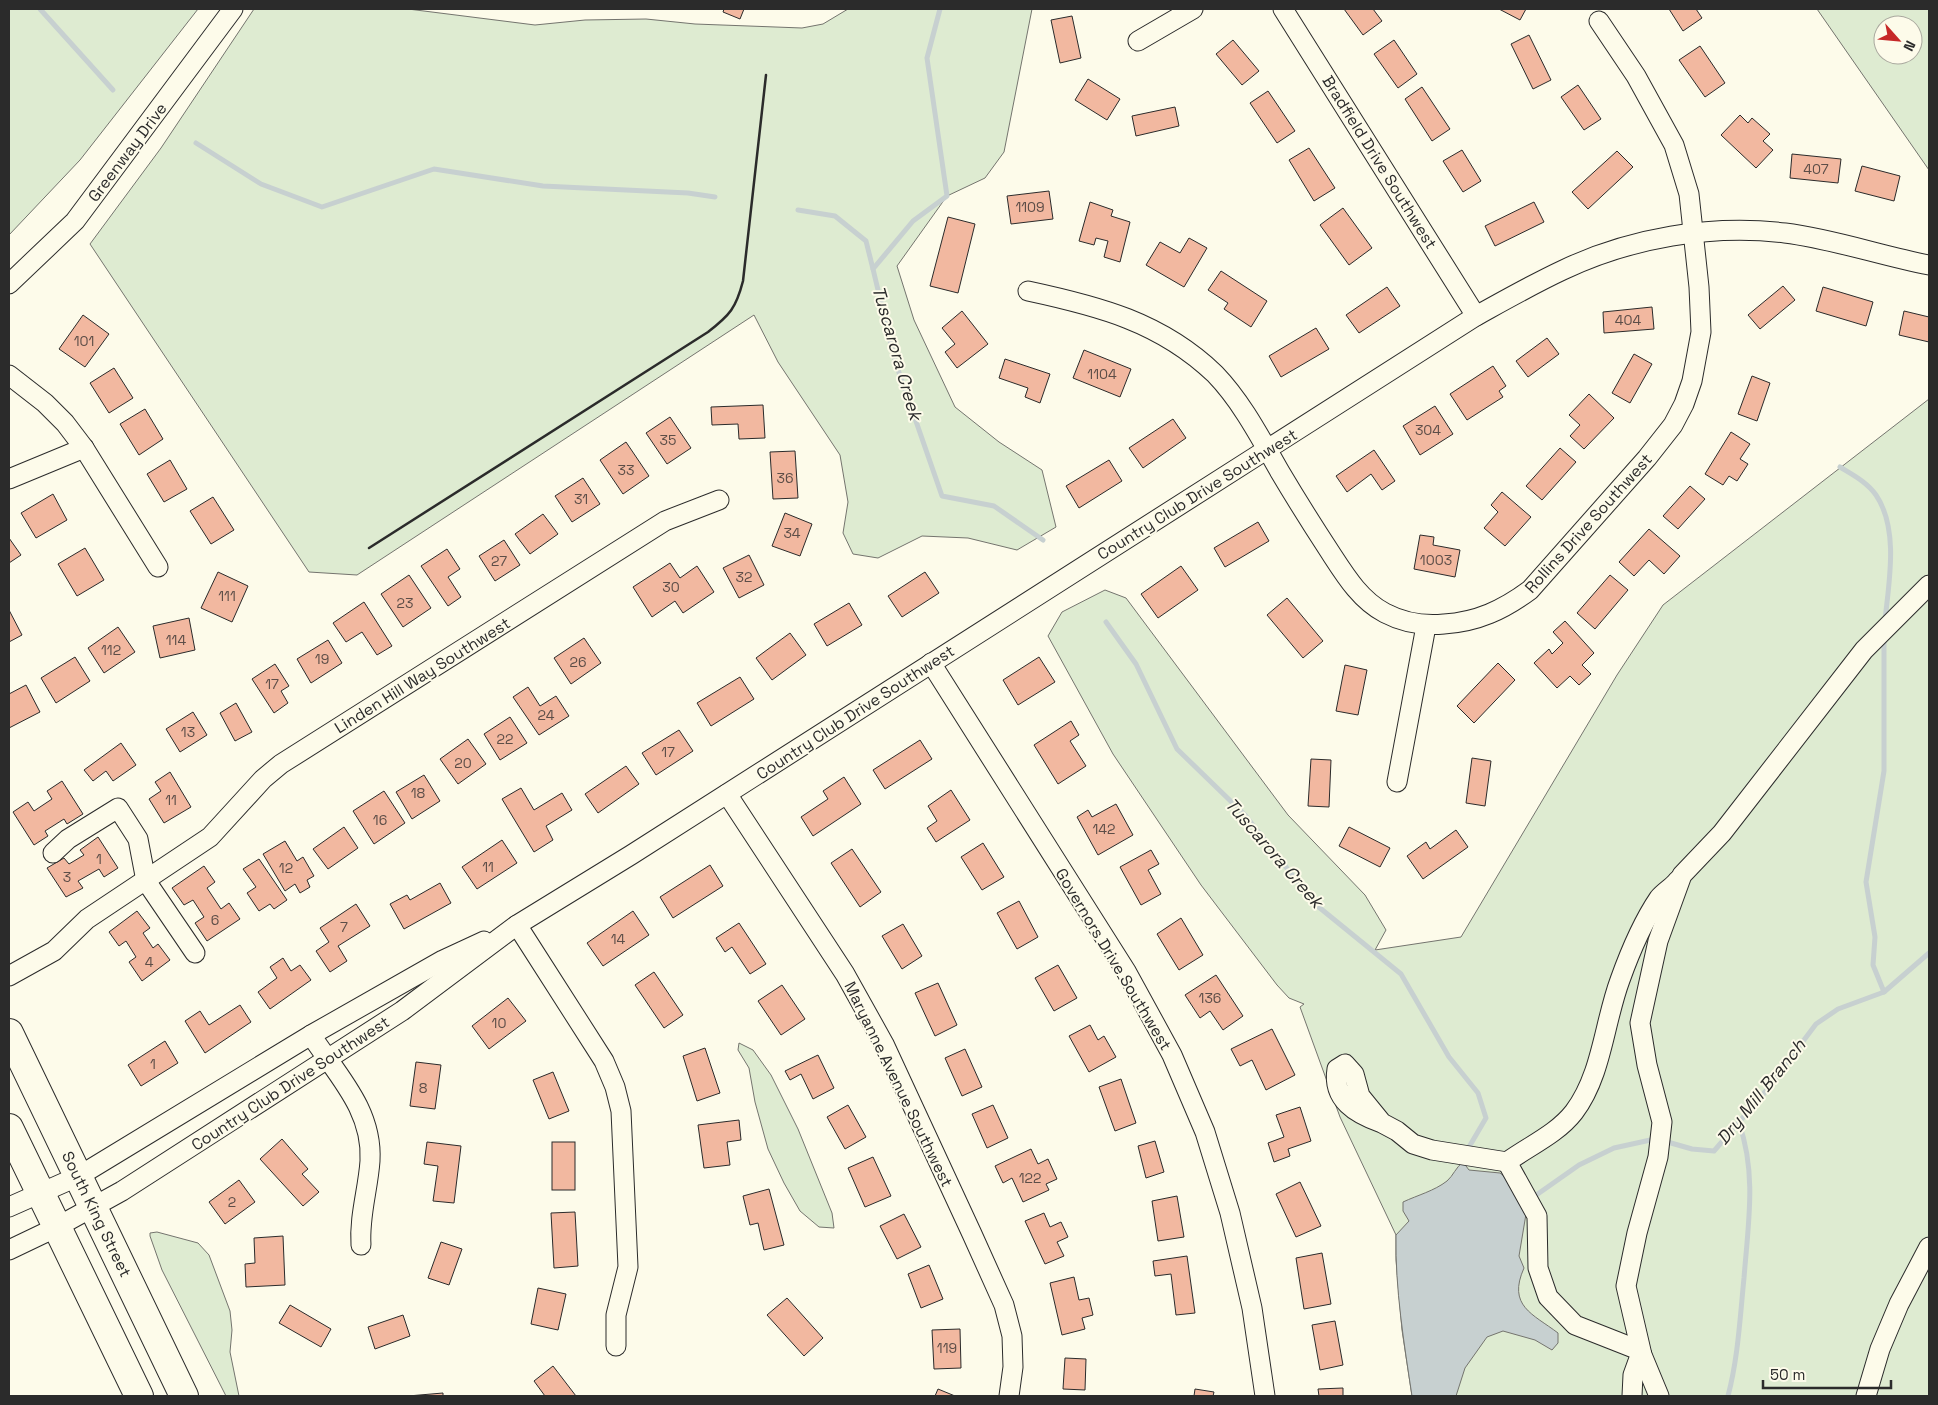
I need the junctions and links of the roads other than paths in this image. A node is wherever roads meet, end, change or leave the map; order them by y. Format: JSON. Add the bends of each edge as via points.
{"nodes":[{"id":1,"x":233,"y":9,"type":"edge"},
{"id":2,"x":1193,"y":9,"type":"edge"},
{"id":3,"x":1283,"y":9,"type":"edge"},
{"id":4,"x":1599,"y":21,"type":"dead end"},
{"id":5,"x":1138,"y":41,"type":"dead end"},
{"id":6,"x":1694,"y":232,"type":"junction"},
{"id":7,"x":1929,"y":265,"type":"edge"},
{"id":8,"x":9,"y":284,"type":"edge"},
{"id":9,"x":1028,"y":291,"type":"dead end"},
{"id":10,"x":1476,"y":316,"type":"junction"},
{"id":11,"x":9,"y":375,"type":"edge"},
{"id":12,"x":84,"y":448,"type":"junction"},
{"id":13,"x":1268,"y":449,"type":"junction"},
{"id":14,"x":9,"y":479,"type":"edge"},
{"id":15,"x":719,"y":500,"type":"dead end"},
{"id":16,"x":158,"y":567,"type":"dead end"},
{"id":17,"x":1929,"y":585,"type":"edge"},
{"id":18,"x":1426,"y":626,"type":"junction"},
{"id":19,"x":931,"y":663,"type":"junction"},
{"id":20,"x":1398,"y":782,"type":"dead end"},
{"id":21,"x":727,"y":794,"type":"junction"},
{"id":22,"x":53,"y":853,"type":"dead end"},
{"id":23,"x":1682,"y":875,"type":"junction"},
{"id":24,"x":146,"y":881,"type":"junction"},
{"id":25,"x":517,"y":925,"type":"junction"},
{"id":26,"x":195,"y":953,"type":"dead end"},
{"id":27,"x":9,"y":976,"type":"edge"},
{"id":28,"x":9,"y":1032,"type":"edge"},
{"id":29,"x":311,"y":1036,"type":"junction"},
{"id":30,"x":327,"y":1059,"type":"junction"},
{"id":31,"x":213,"y":1097,"type":"junction"},
{"id":32,"x":229,"y":1121,"type":"junction"},
{"id":33,"x":1382,"y":1123,"type":"dead end"},
{"id":34,"x":9,"y":1128,"type":"edge"},
{"id":35,"x":1512,"y":1170,"type":"junction"},
{"id":36,"x":79,"y":1176,"type":"junction"},
{"id":37,"x":40,"y":1195,"type":"junction"},
{"id":38,"x":9,"y":1207,"type":"edge"},
{"id":39,"x":93,"y":1207,"type":"junction"},
{"id":40,"x":55,"y":1228,"type":"junction"},
{"id":41,"x":361,"y":1245,"type":"dead end"},
{"id":42,"x":1929,"y":1247,"type":"edge"},
{"id":43,"x":9,"y":1250,"type":"edge"},
{"id":44,"x":616,"y":1346,"type":"dead end"},
{"id":45,"x":1642,"y":1354,"type":"junction"},
{"id":46,"x":138,"y":1396,"type":"edge"},
{"id":47,"x":184,"y":1396,"type":"edge"},
{"id":48,"x":1009,"y":1396,"type":"edge"},
{"id":49,"x":1265,"y":1396,"type":"edge"},
{"id":50,"x":1632,"y":1396,"type":"edge"},
{"id":51,"x":1659,"y":1396,"type":"edge"},
{"id":52,"x":1866,"y":1396,"type":"edge"}],
"edges":[{"from":1,"to":8,"type":"street","name":"Greenway Drive","via":[[75,221]]},
{"from":2,"to":5,"type":"street"},
{"from":3,"to":10,"type":"street","name":"Bradfield Drive Southwest"},
{"from":4,"to":6,"type":"street","name":"Rollins Drive Southwest","via":[[1636,76],[1674,145],[1689,194]]},
{"from":6,"to":7,"type":"street","name":"Country Club Drive Southwest","via":[[1783,233],[1854,246]]},
{"from":6,"to":10,"type":"street","name":"Country Club Drive Southwest","via":[[1642,242],[1565,269]]},
{"from":6,"to":18,"type":"street","name":"Rollins Drive Southwest","via":[[1701,332],[1692,381],[1673,426],[1530,590],[1487,616],[1460,623]]},
{"from":9,"to":13,"type":"street","name":"Rollins Drive Southwest","via":[[1092,304],[1122,315],[1153,329],[1186,350],[1215,375]]},
{"from":10,"to":13,"type":"street","name":"Country Club Drive Southwest"},
{"from":11,"to":12,"type":"street","via":[[45,403]]},
{"from":12,"to":14,"type":"street"},
{"from":12,"to":16,"type":"street"},
{"from":13,"to":18,"type":"street","name":"Rollins Drive Southwest","via":[[1351,584],[1384,613]]},
{"from":13,"to":19,"type":"street","name":"Country Club Drive Southwest"},
{"from":15,"to":24,"type":"street","name":"Linden Hill Way Southwest","via":[[665,521],[281,764],[210,837]]},
{"from":17,"to":23,"type":"street","via":[[1864,650],[1722,832]]},
{"from":18,"to":20,"type":"street"},
{"from":19,"to":21,"type":"street","name":"Country Club Drive Southwest"},
{"from":19,"to":49,"type":"street","name":"Governors Drive Southwest","via":[[1126,971],[1172,1055],[1205,1132],[1230,1213],[1252,1308]]},
{"from":21,"to":25,"type":"street","name":"Country Club Drive Southwest"},
{"from":21,"to":48,"type":"street","name":"Maryanne Avenue Southwest","via":[[845,974],[884,1044],[1004,1305],[1012,1336],[1013,1367]]},
{"from":22,"to":24,"type":"street","via":[[68,839],[118,808],[138,838]]},
{"from":23,"to":35,"type":"street","via":[[1661,896],[1644,921],[1620,980],[1588,1088],[1574,1112]]},
{"from":23,"to":45,"type":"street","via":[[1658,941],[1640,1022],[1646,1065],[1662,1122],[1658,1157],[1636,1233],[1626,1286]]},
{"from":24,"to":26,"type":"street"},
{"from":24,"to":27,"type":"street","name":"Linden Hill Way Southwest","via":[[87,919],[54,951]]},
{"from":25,"to":29,"type":"street","name":"Country Club Drive Southwest","via":[[443,960]]},
{"from":25,"to":30,"type":"street","name":"Country Club Drive Southwest","via":[[402,1011]]},
{"from":25,"to":44,"type":"street","via":[[604,1062],[621,1111],[628,1267],[616,1315]]},
{"from":28,"to":36,"type":"highway","name":"South King Street"},
{"from":29,"to":30,"type":"street"},
{"from":29,"to":31,"type":"street","name":"Country Club Drive Southwest"},
{"from":30,"to":32,"type":"street","name":"Country Club Drive Southwest"},
{"from":30,"to":41,"type":"street","via":[[360,1107],[370,1143],[361,1214]]},
{"from":31,"to":32,"type":"street"},
{"from":31,"to":36,"type":"street","name":"Country Club Drive Southwest"},
{"from":32,"to":39,"type":"street","name":"Country Club Drive Southwest"},
{"from":33,"to":35,"type":"street","via":[[1413,1144]]},
{"from":34,"to":37,"type":"highway"},
{"from":35,"to":45,"type":"street","via":[[1537,1216],[1538,1268],[1548,1297],[1575,1325],[1636,1348]]},
{"from":36,"to":37,"type":"street","name":"Country Club Drive Southwest"},
{"from":36,"to":39,"type":"highway","name":"South King Street"},
{"from":37,"to":38,"type":"street","name":"Country Club Drive Southwest"},
{"from":37,"to":40,"type":"highway"},
{"from":39,"to":40,"type":"street","name":"Country Club Drive Southwest"},
{"from":39,"to":47,"type":"highway","name":"South King Street"},
{"from":40,"to":43,"type":"street","name":"Country Club Drive Southwest"},
{"from":40,"to":46,"type":"highway"},
{"from":42,"to":52,"type":"street","via":[[1899,1304]]},
{"from":45,"to":50,"type":"street","via":[[1633,1375]]},
{"from":45,"to":51,"type":"street"}]}
